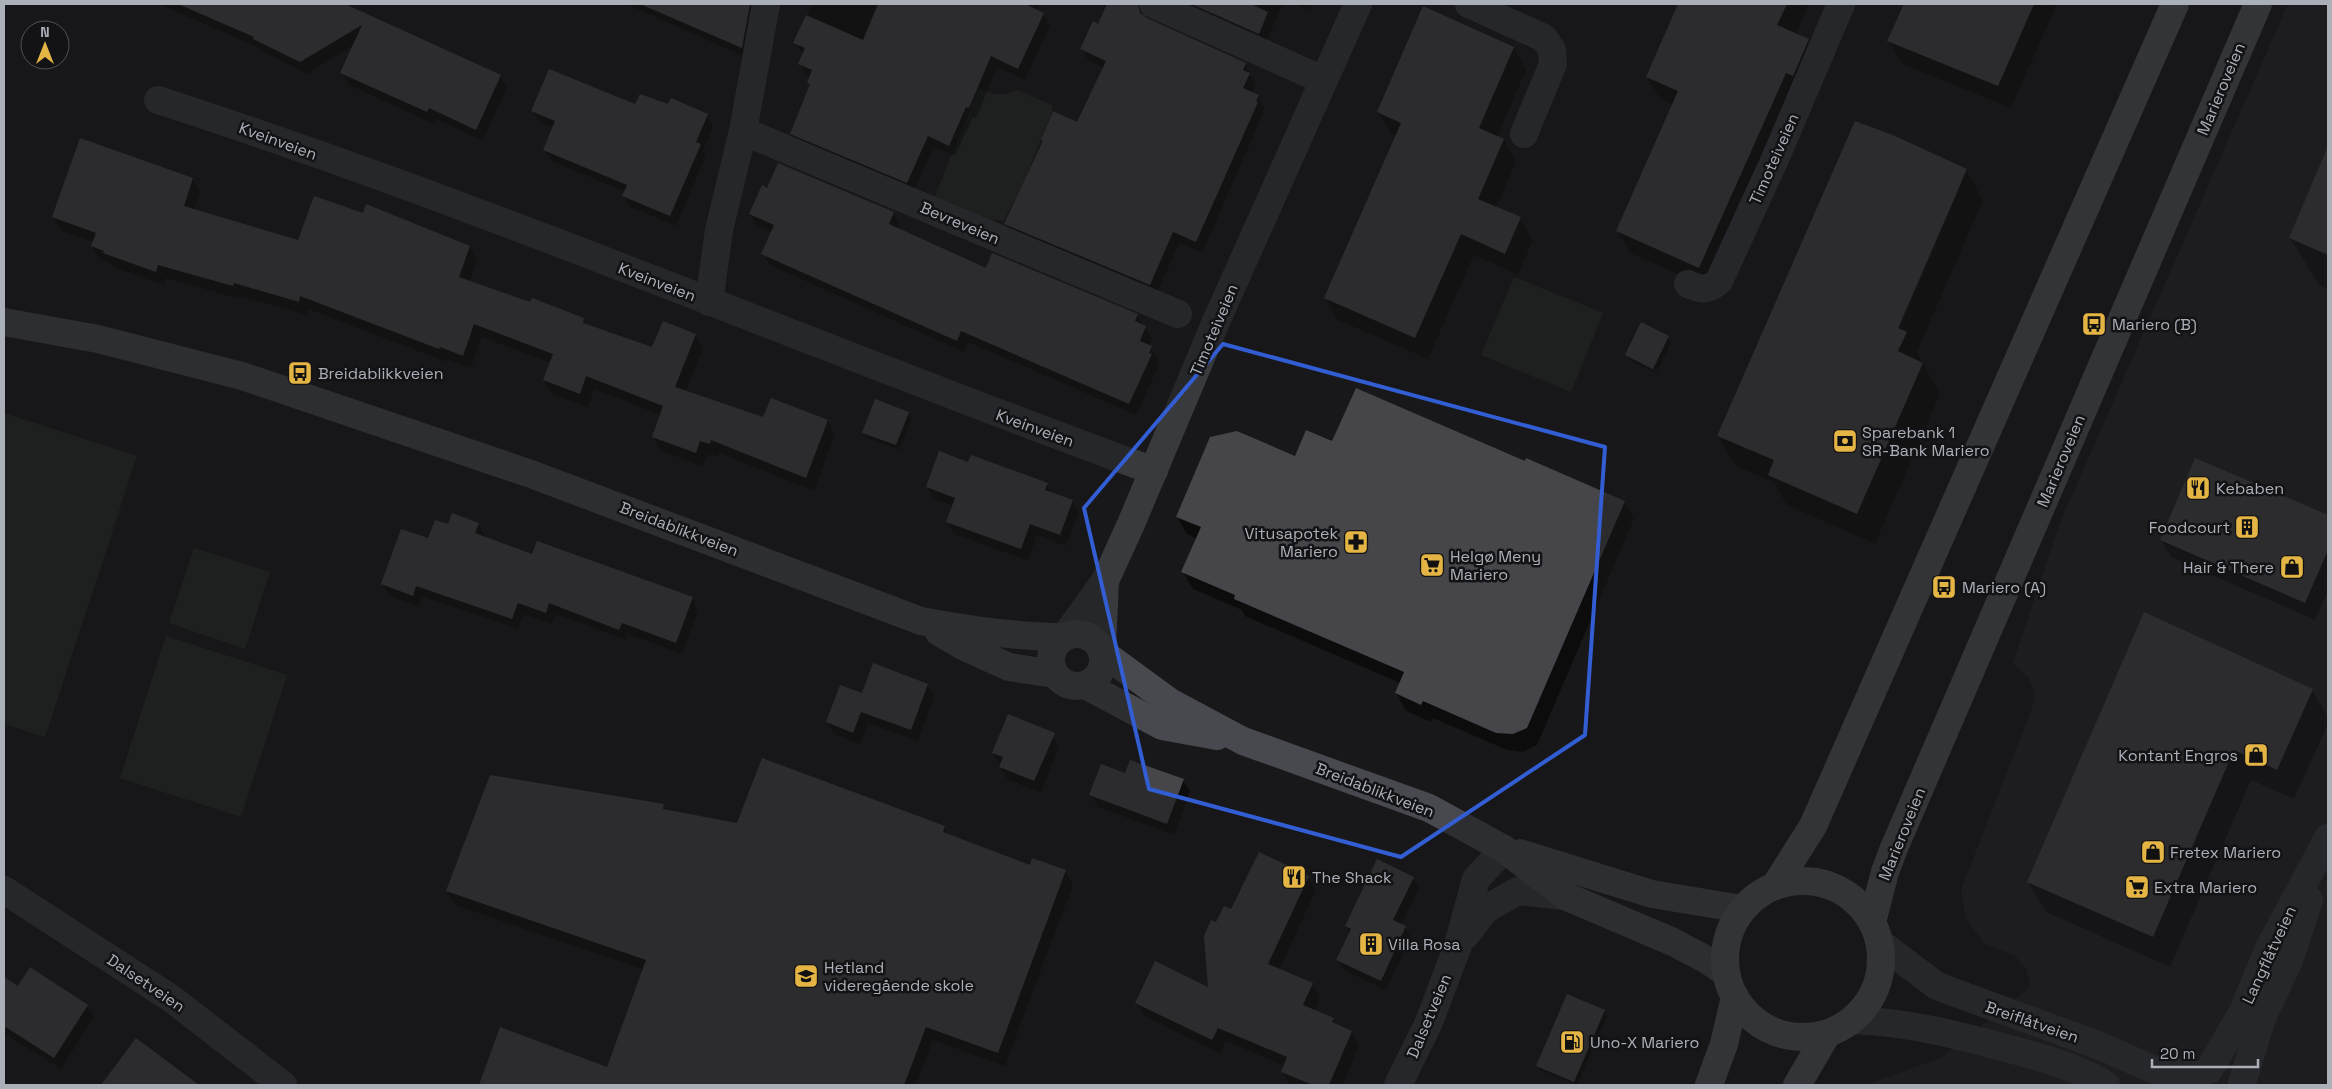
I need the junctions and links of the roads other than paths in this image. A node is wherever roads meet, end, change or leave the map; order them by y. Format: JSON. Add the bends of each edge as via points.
{"nodes":[{"id":1,"x":766,"y":4,"type":"edge"},
{"id":2,"x":1153,"y":4,"type":"edge"},
{"id":3,"x":1358,"y":4,"type":"edge"},
{"id":4,"x":1469,"y":4,"type":"edge"},
{"id":5,"x":1841,"y":4,"type":"edge"},
{"id":6,"x":2175,"y":4,"type":"edge"},
{"id":7,"x":2258,"y":4,"type":"edge"},
{"id":8,"x":1323,"y":80,"type":"junction"},
{"id":9,"x":158,"y":100,"type":"dead end"},
{"id":10,"x":743,"y":131,"type":"junction"},
{"id":11,"x":1524,"y":134,"type":"dead end"},
{"id":12,"x":1688,"y":284,"type":"dead end"},
{"id":13,"x":709,"y":302,"type":"junction"},
{"id":14,"x":1178,"y":314,"type":"dead end"},
{"id":15,"x":4,"y":322,"type":"edge"},
{"id":16,"x":1154,"y":471,"type":"junction"},
{"id":17,"x":1105,"y":581,"type":"junction"},
{"id":18,"x":921,"y":620,"type":"junction"},
{"id":19,"x":1065,"y":636,"type":"junction"},
{"id":20,"x":1102,"y":652,"type":"junction"},
{"id":21,"x":1055,"y":674,"type":"junction"},
{"id":22,"x":1085,"y":685,"type":"junction"},
{"id":23,"x":1243,"y":741,"type":"junction"},
{"id":24,"x":2328,"y":838,"type":"edge"},
{"id":25,"x":2328,"y":842,"type":"edge"},
{"id":26,"x":1504,"y":849,"type":"junction"},
{"id":27,"x":1775,"y":886,"type":"junction"},
{"id":28,"x":4,"y":890,"type":"edge"},
{"id":29,"x":1565,"y":896,"type":"junction"},
{"id":30,"x":1742,"y":909,"type":"junction"},
{"id":31,"x":1876,"y":932,"type":"junction"},
{"id":32,"x":1458,"y":945,"type":"junction"},
{"id":33,"x":1731,"y":985,"type":"junction"},
{"id":34,"x":1852,"y":1020,"type":"junction"},
{"id":35,"x":1827,"y":1034,"type":"junction"},
{"id":36,"x":2194,"y":1077,"type":"edge"},
{"id":37,"x":2243,"y":1084,"type":"edge"},
{"id":38,"x":282,"y":1085,"type":"edge"},
{"id":39,"x":1398,"y":1085,"type":"edge"},
{"id":40,"x":1709,"y":1085,"type":"edge"},
{"id":41,"x":1797,"y":1085,"type":"edge"},
{"id":42,"x":2106,"y":1085,"type":"edge"}],
"edges":[{"from":1,"to":10,"type":"street"},
{"from":2,"to":8,"type":"street"},
{"from":3,"to":8,"type":"street","name":"Timoteiveien"},
{"from":4,"to":11,"type":"street","via":[[1544,38],[1552,50],[1553,64]]},
{"from":5,"to":12,"type":"street","name":"Timoteiveien","via":[[1719,281],[1708,289]]},
{"from":6,"to":27,"type":"main road","via":[[1813,826]]},
{"from":7,"to":31,"type":"main road","name":"Marieroveien","via":[[1894,848],[1885,872]]},
{"from":8,"to":16,"type":"street","name":"Timoteiveien"},
{"from":9,"to":13,"type":"street","name":"Kveinveien","via":[[260,134]]},
{"from":10,"to":13,"type":"street","via":[[719,230]]},
{"from":10,"to":14,"type":"street","name":"Bevreveien"},
{"from":13,"to":16,"type":"street","name":"Kveinveien","via":[[936,391]]},
{"from":15,"to":18,"type":"main road","name":"Breidablikkveien","via":[[98,339],[242,376],[531,474]]},
{"from":16,"to":17,"type":"street","name":"Timoteiveien"},
{"from":17,"to":19,"type":"street","name":"Timoteiveien"},
{"from":17,"to":20,"type":"street","name":"Timoteiveien"},
{"from":18,"to":19,"type":"main road","name":"Breidablikkveien","via":[[1025,637]]},
{"from":18,"to":21,"type":"main road","name":"Breidablikkveien","via":[[965,647],[1009,667]]},
{"from":19,"to":20,"type":"main road","via":[[1080,634],[1094,639]]},
{"from":19,"to":21,"type":"main road","via":[[1054,647],[1050,661]]},
{"from":20,"to":22,"type":"main road","via":[[1103,667],[1096,678]]},
{"from":20,"to":23,"type":"main road","name":"Breidablikkveien","via":[[1170,702]]},
{"from":21,"to":22,"type":"main road","via":[[1068,685]]},
{"from":22,"to":23,"type":"main road","name":"Breidablikkveien","via":[[1162,726]]},
{"from":23,"to":26,"type":"main road","name":"Breidablikkveien","via":[[1429,808]]},
{"from":24,"to":36,"type":"street","name":"Langflåtveien","via":[[2269,948],[2243,1011]]},
{"from":25,"to":37,"type":"street","name":"Langflåtveien","via":[[2290,958],[2262,1018]]},
{"from":26,"to":29,"type":"main road","name":"Breidablikkveien"},
{"from":26,"to":30,"type":"main road","name":"Breidablikkveien","via":[[1652,894]]},
{"from":26,"to":32,"type":"street","name":"Dalsetveien","via":[[1476,879]]},
{"from":27,"to":30,"type":"main road"},
{"from":27,"to":31,"type":"main road","via":[[1804,881],[1833,887],[1862,907]]},
{"from":28,"to":38,"type":"street","name":"Dalsetveien","via":[[172,999]]},
{"from":29,"to":32,"type":"street","name":"Dalsetveien","via":[[1518,891],[1486,909]]},
{"from":29,"to":33,"type":"main road","name":"Breidablikkveien","via":[[1707,960]]},
{"from":30,"to":33,"type":"main road","via":[[1728,940],[1725,960]]},
{"from":31,"to":34,"type":"main road","via":[[1881,972],[1871,999]]},
{"from":31,"to":36,"type":"street","name":"Breiflåtveien","via":[[1937,986],[2103,1047],[2154,1070]]},
{"from":32,"to":39,"type":"street","name":"Dalsetveien","via":[[1429,1022]]},
{"from":33,"to":35,"type":"main road","via":[[1751,1018],[1774,1032],[1800,1037]]},
{"from":33,"to":40,"type":"main road","via":[[1724,1044]]},
{"from":34,"to":35,"type":"main road"},
{"from":34,"to":42,"type":"street","name":"Breiflåtveien","via":[[1900,1023],[1951,1033],[2046,1059]]},
{"from":35,"to":41,"type":"main road"},
{"from":36,"to":37,"type":"street","name":"Breiflåtveien","via":[[2228,1074]]}]}
